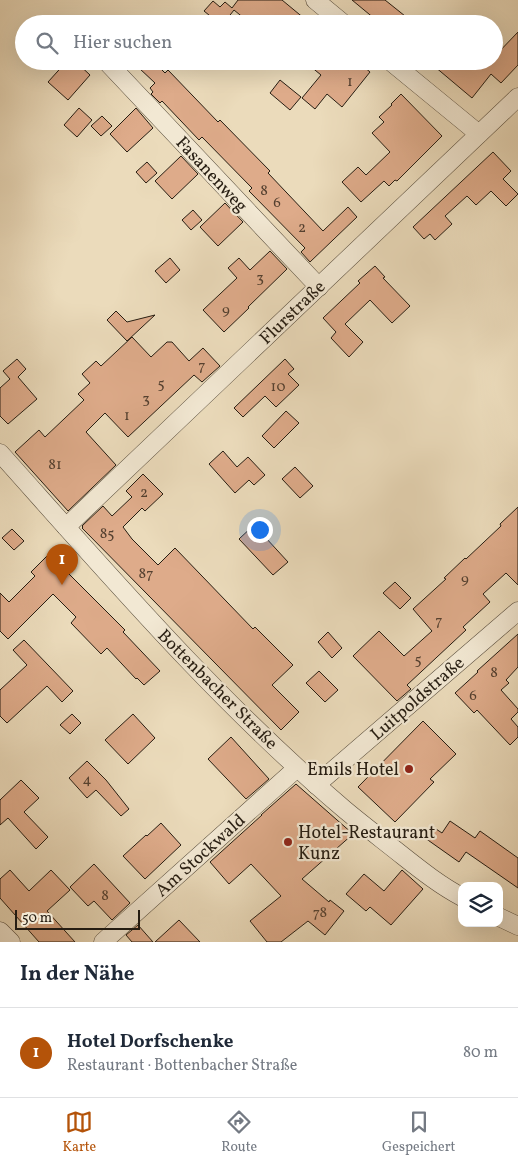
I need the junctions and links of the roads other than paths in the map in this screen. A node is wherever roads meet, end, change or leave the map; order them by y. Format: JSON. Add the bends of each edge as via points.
{"nodes":[{"id":1,"x":315,"y":0,"type":"edge"},
{"id":2,"x":333,"y":15,"type":"edge"},
{"id":3,"x":114,"y":70,"type":"edge"},
{"id":4,"x":401,"y":70,"type":"edge"},
{"id":5,"x":518,"y":97,"type":"edge"},
{"id":6,"x":479,"y":134,"type":"junction"},
{"id":7,"x":319,"y":287,"type":"junction"},
{"id":8,"x":0,"y":453,"type":"edge"},
{"id":9,"x":66,"y":528,"type":"junction"},
{"id":10,"x":518,"y":611,"type":"edge"},
{"id":11,"x":297,"y":768,"type":"junction"},
{"id":12,"x":316,"y":784,"type":"junction"},
{"id":13,"x":458,"y":895,"type":"edge"},
{"id":14,"x":503,"y":919,"type":"edge"},
{"id":15,"x":518,"y":926,"type":"edge"},
{"id":16,"x":0,"y":931,"type":"edge"},
{"id":17,"x":11,"y":942,"type":"edge"},
{"id":18,"x":103,"y":942,"type":"edge"}],
"edges":[{"from":1,"to":2,"type":"street"},
{"from":3,"to":7,"type":"street","name":"Fasanenweg"},
{"from":4,"to":6,"type":"street"},
{"from":5,"to":6,"type":"street","name":"Flurstraße"},
{"from":6,"to":7,"type":"street","name":"Flurstraße"},
{"from":7,"to":9,"type":"street","name":"Flurstraße"},
{"from":8,"to":9,"type":"street","name":"Bottenbacher Straße"},
{"from":9,"to":11,"type":"street","name":"Bottenbacher Straße","via":[[221,695]]},
{"from":10,"to":12,"type":"street","name":"Luitpoldstraße"},
{"from":11,"to":12,"type":"street","name":"Bottenbacher Straße"},
{"from":11,"to":18,"type":"street","name":"Am Stockwald"},
{"from":12,"to":13,"type":"street","name":"Bottenbacher Straße","via":[[428,876]]},
{"from":14,"to":15,"type":"street"},
{"from":16,"to":17,"type":"street"}]}
